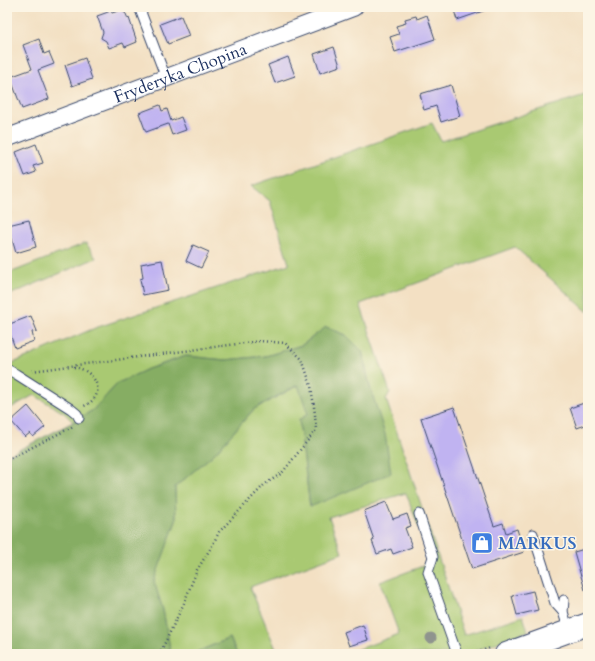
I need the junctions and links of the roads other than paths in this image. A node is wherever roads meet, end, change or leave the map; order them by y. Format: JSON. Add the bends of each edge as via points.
{"nodes":[{"id":1,"x":139,"y":7,"type":"edge"},
{"id":2,"x":354,"y":7,"type":"edge"},
{"id":3,"x":166,"y":78,"type":"junction"},
{"id":4,"x":7,"y":138,"type":"edge"},
{"id":5,"x":7,"y":369,"type":"edge"},
{"id":6,"x":79,"y":418,"type":"road end"},
{"id":7,"x":419,"y":514,"type":"dead end"},
{"id":8,"x":533,"y":534,"type":"dead end"},
{"id":9,"x":564,"y":600,"type":"dead end"},
{"id":10,"x":573,"y":622,"type":"edge"},
{"id":11,"x":457,"y":654,"type":"edge"},
{"id":12,"x":506,"y":654,"type":"edge"}],
"edges":[{"from":1,"to":3,"type":"lane"},
{"from":2,"to":3,"type":"street","name":"Fryderyka Chopina"},
{"from":3,"to":4,"type":"street","name":"Fryderyka Chopina"},
{"from":5,"to":6,"type":"lane","via":[[71,408]]},
{"from":7,"to":11,"type":"lane","via":[[433,557],[428,572]]},
{"from":8,"to":10,"type":"lane","via":[[555,603]]},
{"from":9,"to":10,"type":"lane"},
{"from":10,"to":12,"type":"street"}]}
